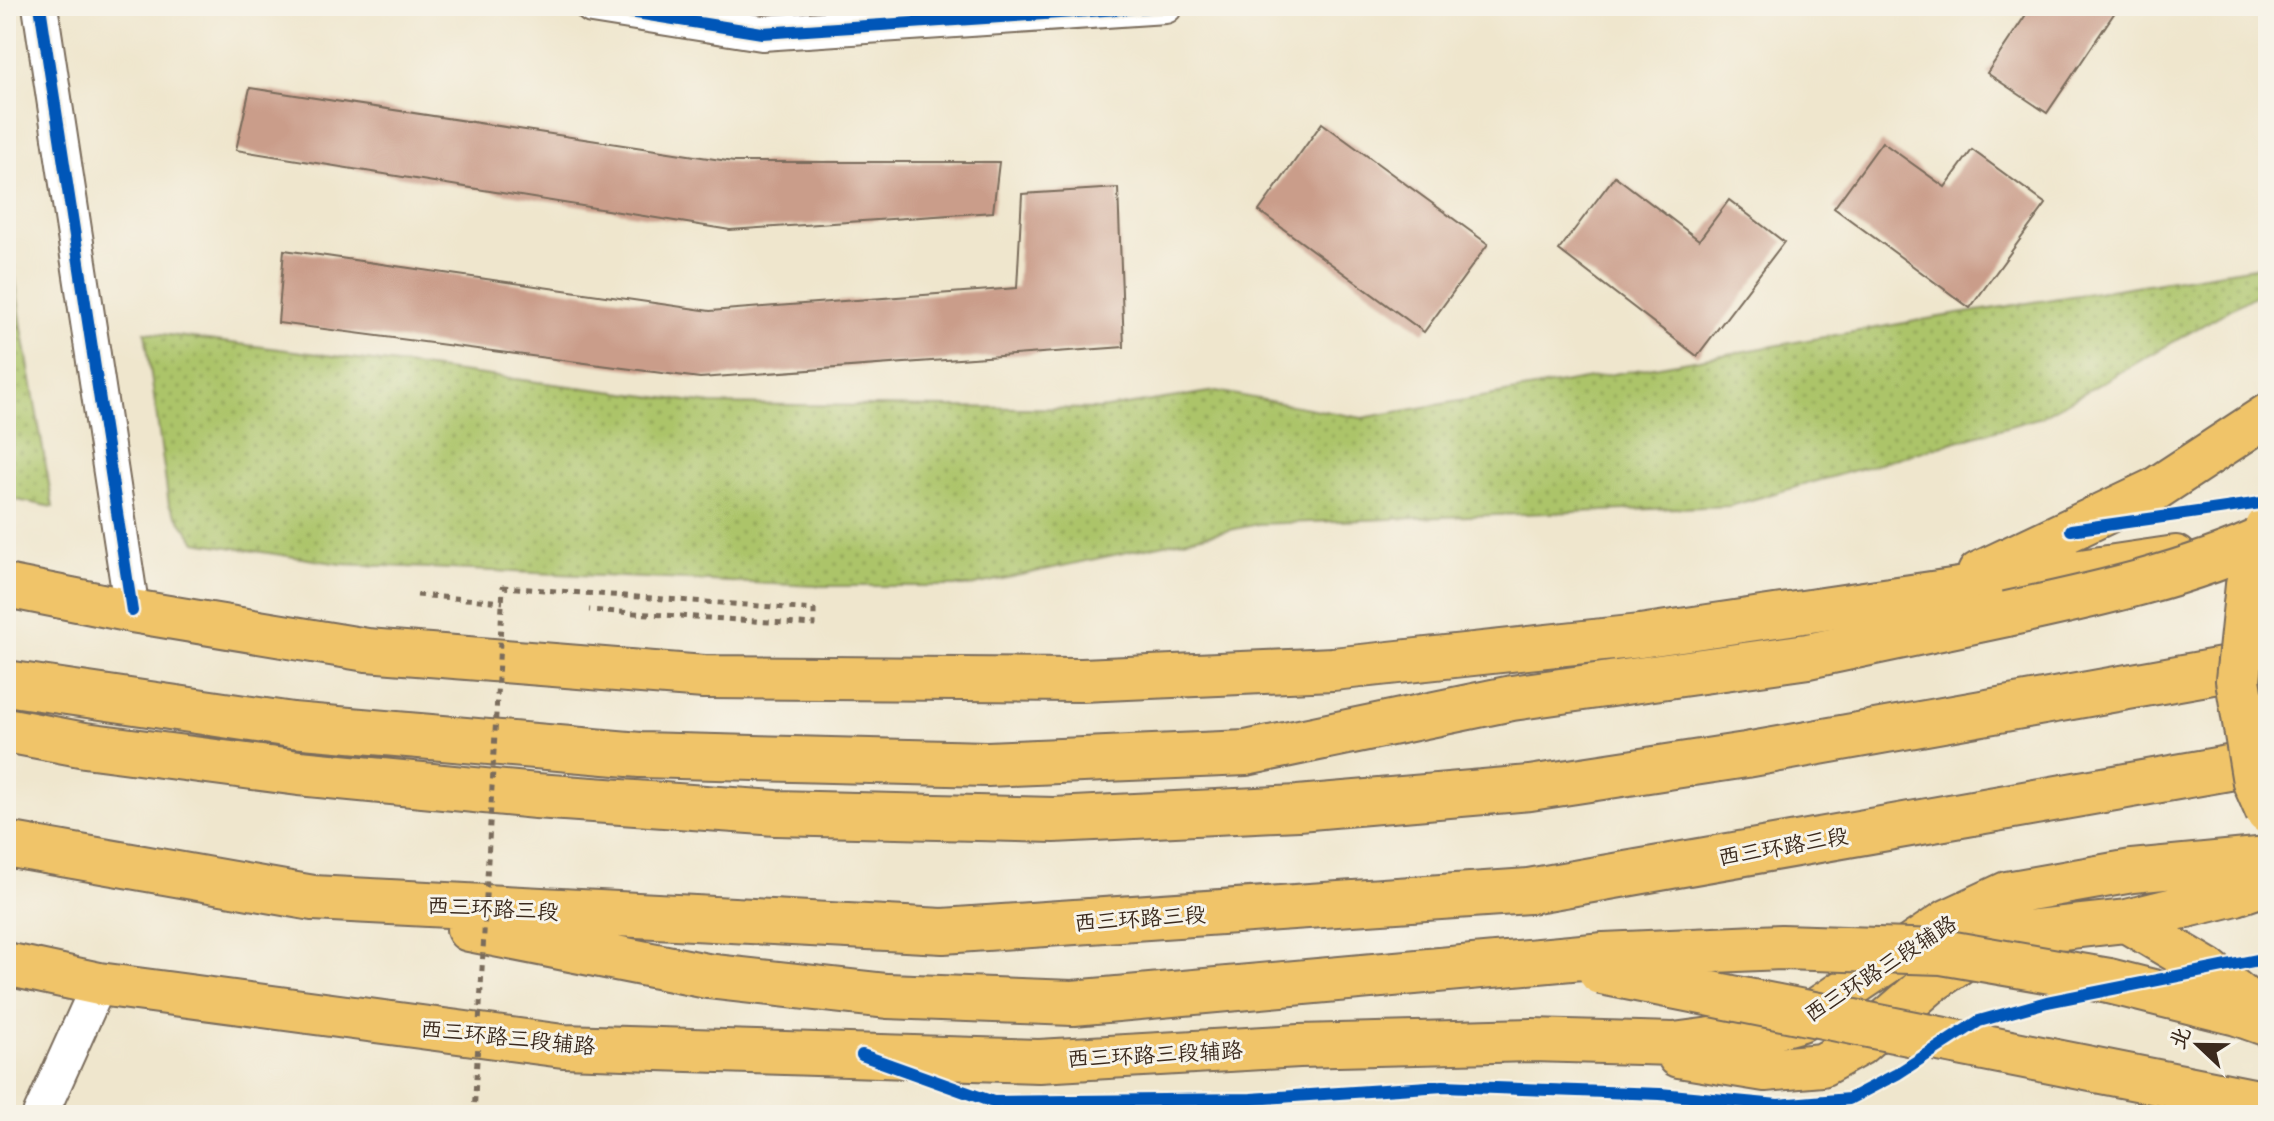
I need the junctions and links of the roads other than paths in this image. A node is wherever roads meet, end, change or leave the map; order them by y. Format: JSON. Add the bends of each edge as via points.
{"nodes":[{"id":1,"x":40,"y":6,"type":"edge"},
{"id":2,"x":592,"y":6,"type":"edge"},
{"id":3,"x":1159,"y":7,"type":"edge"},
{"id":4,"x":758,"y":19,"type":"edge"},
{"id":5,"x":2268,"y":415,"type":"edge"},
{"id":6,"x":2268,"y":528,"type":"edge"},
{"id":7,"x":2268,"y":537,"type":"edge"},
{"id":8,"x":2268,"y":544,"type":"edge"},
{"id":9,"x":6,"y":586,"type":"edge"},
{"id":10,"x":1941,"y":591,"type":"junction"},
{"id":11,"x":132,"y":611,"type":"junction"},
{"id":12,"x":2268,"y":662,"type":"edge"},
{"id":13,"x":6,"y":683,"type":"edge"},
{"id":14,"x":6,"y":730,"type":"edge"},
{"id":15,"x":2268,"y":761,"type":"edge"},
{"id":16,"x":2268,"y":812,"type":"edge"},
{"id":17,"x":6,"y":844,"type":"edge"},
{"id":18,"x":2268,"y":858,"type":"edge"},
{"id":19,"x":2268,"y":883,"type":"edge"},
{"id":20,"x":313,"y":898,"type":"junction"},
{"id":21,"x":2126,"y":921,"type":"junction"},
{"id":22,"x":1544,"y":961,"type":"junction"},
{"id":23,"x":6,"y":964,"type":"edge"},
{"id":24,"x":99,"y":984,"type":"junction"},
{"id":25,"x":2268,"y":1021,"type":"edge"},
{"id":26,"x":1607,"y":1042,"type":"junction"},
{"id":27,"x":2268,"y":1079,"type":"edge"},
{"id":28,"x":2268,"y":1104,"type":"edge"},
{"id":29,"x":40,"y":1115,"type":"edge"},
{"id":30,"x":2247,"y":1115,"type":"edge"}],
"edges":[{"from":1,"to":11,"type":"street"},
{"from":2,"to":4,"type":"street"},
{"from":3,"to":4,"type":"street"},
{"from":5,"to":10,"type":"main road","via":[[2154,490]]},
{"from":6,"to":16,"type":"highway","bridge":true,"via":[[2248,585],[2238,680],[2255,782]]},
{"from":7,"to":13,"type":"highway","bridge":true,"via":[[2237,552],[2088,597],[1808,656],[1512,698],[1246,753],[987,764],[640,755],[292,725]]},
{"from":8,"to":10,"type":"main road"},
{"from":9,"to":11,"type":"main road"},
{"from":10,"to":11,"type":"main road","via":[[1640,636],[1333,669],[1082,680],[704,677],[367,650]]},
{"from":12,"to":14,"type":"highway","via":[[1530,788],[1298,808],[1054,820],[776,813],[536,796],[299,773]]},
{"from":15,"to":20,"type":"highway","name":"西三环路三段","via":[[1529,891],[943,931]]},
{"from":17,"to":20,"type":"highway","name":"西三环路三段"},
{"from":18,"to":26,"type":"main road","name":"西三环路三段辅路","via":[[2132,871],[2007,893],[1949,920],[1801,1020],[1756,1033],[1674,1044]]},
{"from":19,"to":21,"type":"main road"},
{"from":20,"to":22,"type":"highway","bridge":true,"via":[[707,976],[887,996],[1073,1003]]},
{"from":21,"to":25,"type":"main road","via":[[2209,970]]},
{"from":21,"to":26,"type":"main road","via":[[1999,935],[1931,982],[1858,1045],[1822,1065],[1765,1070]]},
{"from":22,"to":25,"type":"highway","bridge":true,"via":[[1781,947],[1942,952],[2109,981]]},
{"from":22,"to":28,"type":"highway","bridge":true},
{"from":23,"to":24,"type":"main road","name":"西三环路三段辅路"},
{"from":24,"to":26,"type":"main road","name":"西三环路三段辅路","via":[[563,1046],[1039,1061],[1299,1046]]},
{"from":24,"to":29,"type":"street"},
{"from":27,"to":30,"type":"street"}]}
